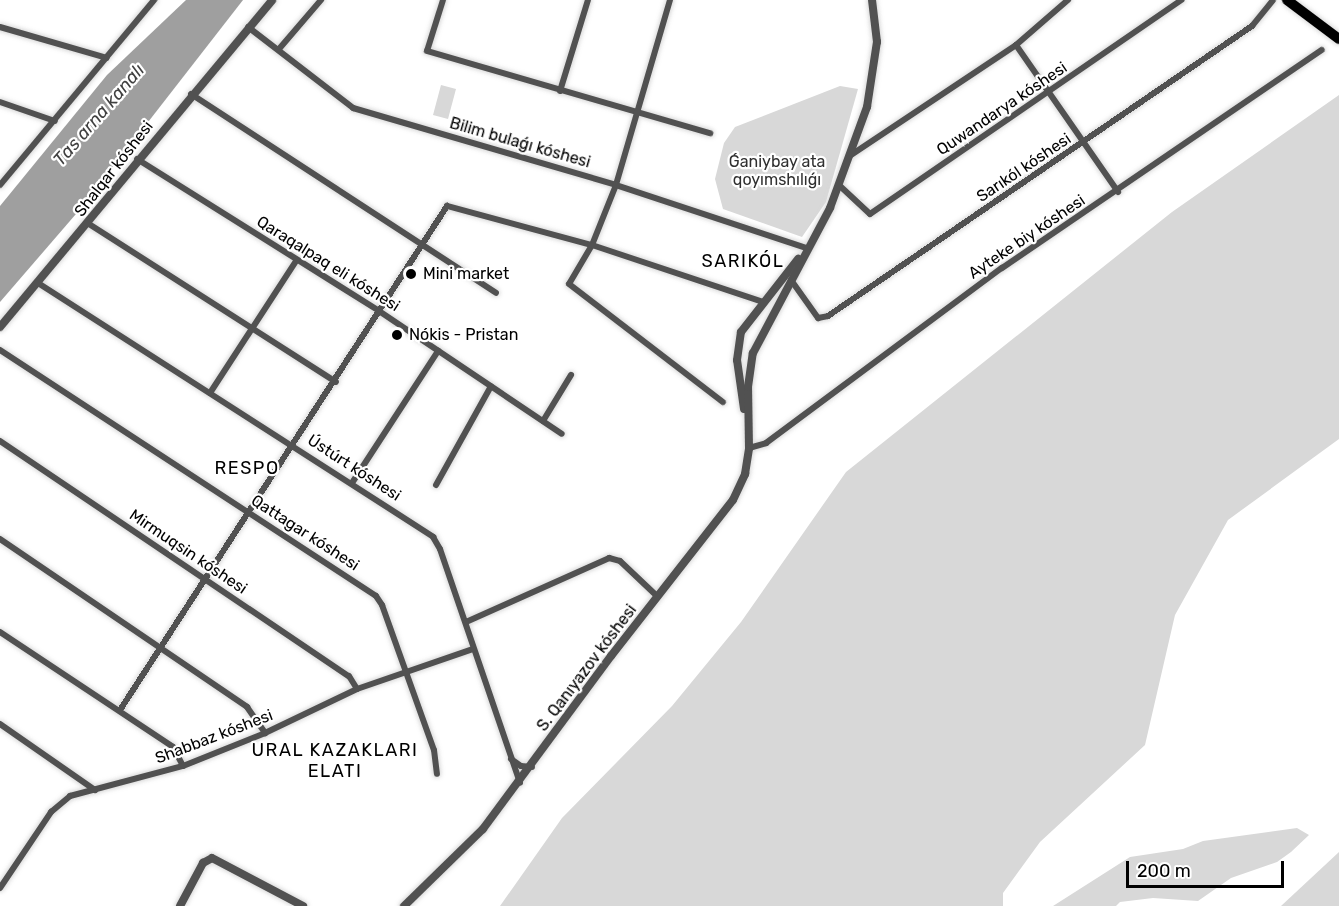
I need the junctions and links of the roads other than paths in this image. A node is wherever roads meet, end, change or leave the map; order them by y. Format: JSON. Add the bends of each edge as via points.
{"nodes":[{"id":1,"x":154,"y":0,"type":"edge"},
{"id":2,"x":272,"y":0,"type":"edge"},
{"id":3,"x":321,"y":0,"type":"edge"},
{"id":4,"x":443,"y":0,"type":"edge"},
{"id":5,"x":588,"y":0,"type":"edge"},
{"id":6,"x":670,"y":0,"type":"edge"},
{"id":7,"x":872,"y":0,"type":"edge"},
{"id":8,"x":1068,"y":0,"type":"edge"},
{"id":9,"x":1180,"y":0,"type":"edge"},
{"id":10,"x":1273,"y":0,"type":"edge"},
{"id":11,"x":1287,"y":0,"type":"edge"},
{"id":12,"x":247,"y":26,"type":"junction"},
{"id":13,"x":0,"y":27,"type":"edge"},
{"id":14,"x":1339,"y":39,"type":"edge"},
{"id":15,"x":1016,"y":45,"type":"junction"},
{"id":16,"x":279,"y":49,"type":"junction"},
{"id":17,"x":1322,"y":50,"type":"dead end"},
{"id":18,"x":106,"y":58,"type":"junction"},
{"id":19,"x":560,"y":91,"type":"junction"},
{"id":20,"x":190,"y":93,"type":"junction"},
{"id":21,"x":1051,"y":93,"type":"junction"},
{"id":22,"x":0,"y":102,"type":"edge"},
{"id":23,"x":636,"y":113,"type":"junction"},
{"id":24,"x":55,"y":121,"type":"junction"},
{"id":25,"x":710,"y":133,"type":"dead end"},
{"id":26,"x":1087,"y":142,"type":"junction"},
{"id":27,"x":851,"y":154,"type":"junction"},
{"id":28,"x":137,"y":159,"type":"junction"},
{"id":29,"x":0,"y":185,"type":"edge"},
{"id":30,"x":616,"y":185,"type":"junction"},
{"id":31,"x":840,"y":186,"type":"junction"},
{"id":32,"x":1118,"y":192,"type":"junction"},
{"id":33,"x":89,"y":224,"type":"junction"},
{"id":34,"x":421,"y":245,"type":"junction"},
{"id":35,"x":592,"y":245,"type":"junction"},
{"id":36,"x":807,"y":248,"type":"junction"},
{"id":37,"x":296,"y":261,"type":"junction"},
{"id":38,"x":791,"y":280,"type":"junction"},
{"id":39,"x":38,"y":283,"type":"junction"},
{"id":40,"x":496,"y":293,"type":"dead end"},
{"id":41,"x":762,"y":302,"type":"junction"},
{"id":42,"x":379,"y":311,"type":"junction"},
{"id":43,"x":0,"y":327,"type":"edge"},
{"id":44,"x":253,"y":327,"type":"junction"},
{"id":45,"x":0,"y":350,"type":"edge"},
{"id":46,"x":438,"y":351,"type":"junction"},
{"id":47,"x":571,"y":375,"type":"dead end"},
{"id":48,"x":336,"y":382,"type":"junction"},
{"id":49,"x":491,"y":386,"type":"junction"},
{"id":50,"x":210,"y":393,"type":"junction"},
{"id":51,"x":723,"y":402,"type":"dead end"},
{"id":52,"x":543,"y":421,"type":"junction"},
{"id":53,"x":747,"y":423,"type":"junction"},
{"id":54,"x":562,"y":434,"type":"dead end"},
{"id":55,"x":0,"y":441,"type":"edge"},
{"id":56,"x":294,"y":446,"type":"junction"},
{"id":57,"x":749,"y":448,"type":"junction"},
{"id":58,"x":352,"y":483,"type":"junction"},
{"id":59,"x":436,"y":485,"type":"dead end"},
{"id":60,"x":249,"y":512,"type":"junction"},
{"id":61,"x":0,"y":539,"type":"edge"},
{"id":62,"x":206,"y":580,"type":"junction"},
{"id":63,"x":658,"y":597,"type":"junction"},
{"id":64,"x":466,"y":622,"type":"junction"},
{"id":65,"x":0,"y":632,"type":"edge"},
{"id":66,"x":161,"y":648,"type":"junction"},
{"id":67,"x":473,"y":649,"type":"junction"},
{"id":68,"x":407,"y":672,"type":"junction"},
{"id":69,"x":357,"y":689,"type":"junction"},
{"id":70,"x":120,"y":710,"type":"junction"},
{"id":71,"x":0,"y":724,"type":"edge"},
{"id":72,"x":265,"y":733,"type":"junction"},
{"id":73,"x":510,"y":758,"type":"junction"},
{"id":74,"x":183,"y":766,"type":"junction"},
{"id":75,"x":532,"y":766,"type":"junction"},
{"id":76,"x":437,"y":774,"type":"dead end"},
{"id":77,"x":520,"y":783,"type":"junction"},
{"id":78,"x":95,"y":790,"type":"junction"},
{"id":79,"x":0,"y":888,"type":"edge"},
{"id":80,"x":180,"y":906,"type":"edge"},
{"id":81,"x":303,"y":906,"type":"edge"},
{"id":82,"x":404,"y":906,"type":"edge"}],
"edges":[{"from":1,"to":18,"type":"street"},
{"from":2,"to":12,"type":"street","name":"Shalqar kóshesi"},
{"from":3,"to":16,"type":"street"},
{"from":4,"to":19,"type":"street","via":[[427,51]]},
{"from":5,"to":19,"type":"street"},
{"from":6,"to":23,"type":"street"},
{"from":7,"to":27,"type":"street","name":"S. Qanıyazov kóshesi","via":[[877,42],[875,74]]},
{"from":8,"to":15,"type":"street"},
{"from":9,"to":21,"type":"street","name":"Quwandarya kóshesi"},
{"from":10,"to":26,"type":"street","name":"Sarıkól kóshesi","via":[[1252,26]]},
{"from":11,"to":14,"type":"main road"},
{"from":12,"to":16,"type":"street","name":"Bilim bulaǵı kóshesi"},
{"from":12,"to":20,"type":"street","name":"Shalqar kóshesi"},
{"from":13,"to":18,"type":"street"},
{"from":15,"to":21,"type":"street"},
{"from":15,"to":27,"type":"street"},
{"from":16,"to":30,"type":"street","name":"Bilim bulaǵı kóshesi","via":[[353,108]]},
{"from":17,"to":32,"type":"street","name":"Ayteke biy kóshesi"},
{"from":18,"to":24,"type":"street"},
{"from":19,"to":23,"type":"street"},
{"from":20,"to":28,"type":"street","name":"Shalqar kóshesi"},
{"from":20,"to":34,"type":"street"},
{"from":21,"to":26,"type":"street"},
{"from":21,"to":31,"type":"street","name":"Quwandarya kóshesi","via":[[870,214]]},
{"from":22,"to":24,"type":"street"},
{"from":23,"to":25,"type":"street"},
{"from":23,"to":30,"type":"street"},
{"from":24,"to":29,"type":"street"},
{"from":26,"to":32,"type":"street"},
{"from":26,"to":38,"type":"street","name":"Sarıkól kóshesi","via":[[828,316],[818,318]]},
{"from":27,"to":31,"type":"street","name":"S. Qanıyazov kóshesi"},
{"from":28,"to":33,"type":"street","name":"Shalqar kóshesi"},
{"from":28,"to":37,"type":"street","name":"Qaraqalpaq eli kóshesi"},
{"from":30,"to":35,"type":"street"},
{"from":30,"to":36,"type":"street","name":"Bilim bulaǵı kóshesi"},
{"from":31,"to":36,"type":"street","name":"S. Qanıyazov kóshesi"},
{"from":32,"to":57,"type":"street","name":"Ayteke biy kóshesi","via":[[1002,268],[766,443]]},
{"from":33,"to":39,"type":"street","name":"Shalqar kóshesi"},
{"from":33,"to":44,"type":"street"},
{"from":34,"to":35,"type":"street","via":[[447,206]]},
{"from":34,"to":40,"type":"street"},
{"from":34,"to":42,"type":"street"},
{"from":35,"to":41,"type":"street"},
{"from":35,"to":51,"type":"street","via":[[569,284]]},
{"from":36,"to":38,"type":"street","name":"S. Qanıyazov kóshesi"},
{"from":36,"to":41,"type":"street","name":"S. Qanıyazov kóshesi"},
{"from":37,"to":42,"type":"street","name":"Qaraqalpaq eli kóshesi"},
{"from":37,"to":44,"type":"street"},
{"from":38,"to":53,"type":"street","name":"S. Qanıyazov kóshesi","via":[[753,353]]},
{"from":39,"to":43,"type":"street","name":"Shalqar kóshesi"},
{"from":39,"to":50,"type":"street","name":"Ústúrt kóshesi"},
{"from":41,"to":53,"type":"street","name":"S. Qanıyazov kóshesi","via":[[741,332],[738,344],[738,380]]},
{"from":42,"to":46,"type":"street","name":"Qaraqalpaq eli kóshesi"},
{"from":42,"to":48,"type":"street"},
{"from":44,"to":48,"type":"street"},
{"from":44,"to":50,"type":"street"},
{"from":45,"to":60,"type":"street","name":"Qattagar kóshesi"},
{"from":46,"to":49,"type":"street","name":"Qaraqalpaq eli kóshesi"},
{"from":46,"to":58,"type":"street"},
{"from":47,"to":52,"type":"street"},
{"from":48,"to":56,"type":"street"},
{"from":49,"to":52,"type":"street","name":"Qaraqalpaq eli kóshesi"},
{"from":49,"to":59,"type":"street"},
{"from":50,"to":56,"type":"street","name":"Ústúrt kóshesi"},
{"from":52,"to":54,"type":"street","name":"Qaraqalpaq eli kóshesi"},
{"from":53,"to":57,"type":"street","name":"S. Qanıyazov kóshesi"},
{"from":55,"to":62,"type":"street","name":"Mirmuqsin kóshesi"},
{"from":56,"to":58,"type":"street","name":"Ústúrt kóshesi"},
{"from":56,"to":60,"type":"street"},
{"from":57,"to":63,"type":"street","name":"S. Qanıyazov kóshesi","via":[[745,474],[733,500]]},
{"from":58,"to":64,"type":"street","name":"Ústúrt kóshesi","via":[[433,537]]},
{"from":60,"to":62,"type":"street"},
{"from":60,"to":68,"type":"street","name":"Qattagar kóshesi","via":[[376,596]]},
{"from":61,"to":66,"type":"street"},
{"from":62,"to":66,"type":"street"},
{"from":62,"to":69,"type":"street","name":"Mirmuqsin kóshesi","via":[[349,676]]},
{"from":63,"to":64,"type":"street","via":[[620,561],[609,558]]},
{"from":63,"to":75,"type":"street","name":"S. Qanıyazov kóshesi"},
{"from":64,"to":67,"type":"street","name":"Ústúrt kóshesi"},
{"from":65,"to":70,"type":"street"},
{"from":66,"to":70,"type":"street"},
{"from":66,"to":72,"type":"street","via":[[247,707]]},
{"from":67,"to":68,"type":"street","name":"Shabbaz kóshesi"},
{"from":67,"to":73,"type":"street","name":"Ústúrt kóshesi"},
{"from":68,"to":69,"type":"street","name":"Shabbaz kóshesi"},
{"from":68,"to":76,"type":"street","name":"Qattagar kóshesi","via":[[434,750]]},
{"from":69,"to":72,"type":"street","name":"Shabbaz kóshesi"},
{"from":70,"to":74,"type":"street","via":[[173,747]]},
{"from":71,"to":78,"type":"street"},
{"from":72,"to":74,"type":"street","name":"Shabbaz kóshesi"},
{"from":73,"to":75,"type":"street","via":[[521,766]]},
{"from":73,"to":77,"type":"street","name":"Ústúrt kóshesi"},
{"from":74,"to":78,"type":"street","name":"Shabbaz kóshesi"},
{"from":75,"to":77,"type":"street","name":"S. Qanıyazov kóshesi"},
{"from":77,"to":82,"type":"street","name":"S. Qanıyazov kóshesi","via":[[483,829]]},
{"from":78,"to":79,"type":"street","name":"Shabbaz kóshesi","via":[[70,796],[56,807]]},
{"from":80,"to":81,"type":"street","via":[[203,863],[212,858]]}]}
